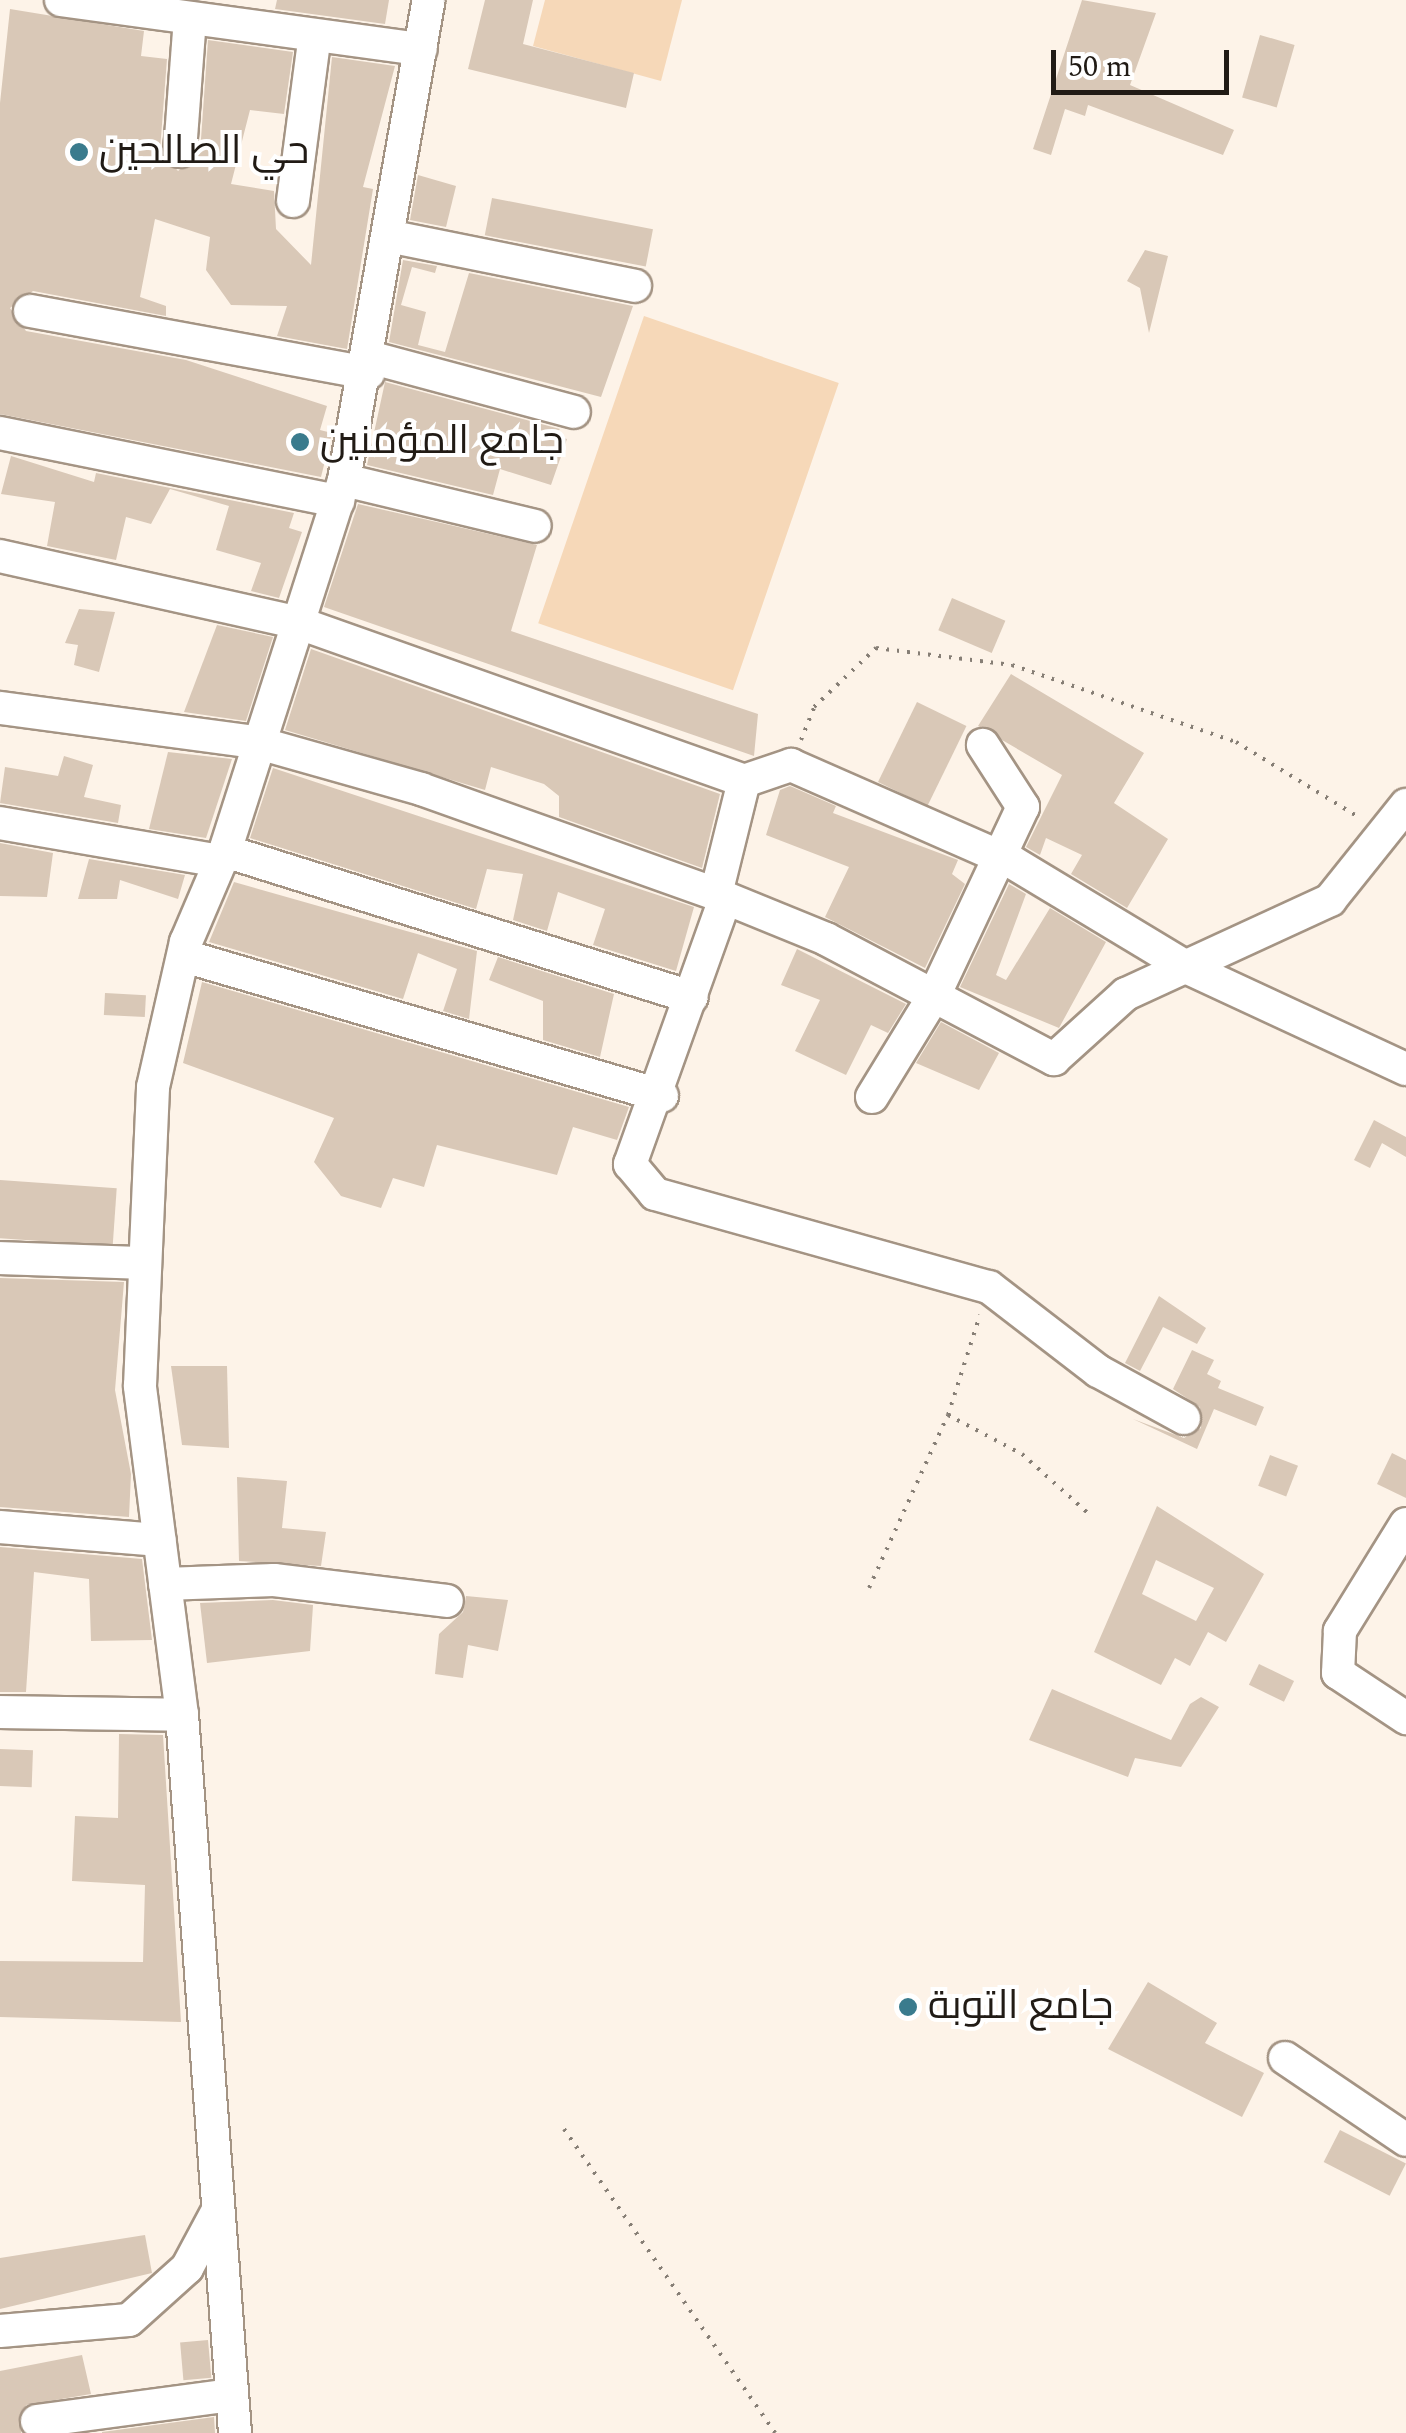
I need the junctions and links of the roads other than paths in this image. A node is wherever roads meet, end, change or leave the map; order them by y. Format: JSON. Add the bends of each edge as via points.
{"nodes":[{"id":1,"x":61,"y":0,"type":"edge"},
{"id":2,"x":429,"y":0,"type":"edge"},
{"id":3,"x":211,"y":14,"type":"edge"},
{"id":4,"x":315,"y":35,"type":"junction"},
{"id":5,"x":421,"y":48,"type":"junction"},
{"id":6,"x":180,"y":151,"type":"dead end"},
{"id":7,"x":294,"y":201,"type":"dead end"},
{"id":8,"x":388,"y":236,"type":"junction"},
{"id":9,"x":635,"y":286,"type":"dead end"},
{"id":10,"x":30,"y":312,"type":"dead end"},
{"id":11,"x":368,"y":365,"type":"junction"},
{"id":12,"x":574,"y":412,"type":"dead end"},
{"id":13,"x":0,"y":433,"type":"edge"},
{"id":14,"x":341,"y":490,"type":"junction"},
{"id":15,"x":535,"y":526,"type":"dead end"},
{"id":16,"x":0,"y":556,"type":"edge"},
{"id":17,"x":296,"y":622,"type":"junction"},
{"id":18,"x":0,"y":708,"type":"edge"},
{"id":19,"x":255,"y":742,"type":"junction"},
{"id":20,"x":983,"y":745,"type":"dead end"},
{"id":21,"x":744,"y":781,"type":"junction"},
{"id":22,"x":1406,"y":805,"type":"edge"},
{"id":23,"x":0,"y":823,"type":"edge"},
{"id":24,"x":222,"y":856,"type":"junction"},
{"id":25,"x":1002,"y":858,"type":"junction"},
{"id":26,"x":721,"y":897,"type":"junction"},
{"id":27,"x":184,"y":956,"type":"junction"},
{"id":28,"x":1188,"y":968,"type":"junction"},
{"id":29,"x":934,"y":996,"type":"junction"},
{"id":30,"x":692,"y":997,"type":"junction"},
{"id":31,"x":1401,"y":1057,"type":"edge"},
{"id":32,"x":662,"y":1096,"type":"junction"},
{"id":33,"x":872,"y":1097,"type":"dead end"},
{"id":34,"x":0,"y":1258,"type":"edge"},
{"id":35,"x":145,"y":1262,"type":"junction"},
{"id":36,"x":1184,"y":1418,"type":"dead end"},
{"id":37,"x":1406,"y":1524,"type":"edge"},
{"id":38,"x":0,"y":1527,"type":"edge"},
{"id":39,"x":159,"y":1540,"type":"junction"},
{"id":40,"x":165,"y":1584,"type":"junction"},
{"id":41,"x":447,"y":1601,"type":"dead end"},
{"id":42,"x":0,"y":1712,"type":"edge"},
{"id":43,"x":182,"y":1715,"type":"junction"},
{"id":44,"x":1406,"y":1718,"type":"edge"},
{"id":45,"x":1285,"y":2058,"type":"dead end"},
{"id":46,"x":1406,"y":2140,"type":"edge"},
{"id":47,"x":217,"y":2210,"type":"junction"},
{"id":48,"x":0,"y":2332,"type":"edge"},
{"id":49,"x":230,"y":2394,"type":"junction"},
{"id":50,"x":37,"y":2421,"type":"dead end"},
{"id":51,"x":235,"y":2433,"type":"edge"}],
"edges":[{"from":1,"to":3,"type":"street"},
{"from":2,"to":5,"type":"street"},
{"from":3,"to":4,"type":"street"},
{"from":3,"to":6,"type":"street"},
{"from":4,"to":5,"type":"street"},
{"from":4,"to":7,"type":"street"},
{"from":5,"to":8,"type":"street"},
{"from":8,"to":9,"type":"street"},
{"from":8,"to":11,"type":"street"},
{"from":10,"to":11,"type":"street"},
{"from":11,"to":12,"type":"street"},
{"from":11,"to":14,"type":"street"},
{"from":13,"to":14,"type":"street"},
{"from":14,"to":15,"type":"street"},
{"from":14,"to":17,"type":"street"},
{"from":16,"to":17,"type":"street"},
{"from":17,"to":19,"type":"street"},
{"from":17,"to":21,"type":"street"},
{"from":18,"to":19,"type":"street"},
{"from":19,"to":24,"type":"street"},
{"from":19,"to":26,"type":"street","via":[[420,789]]},
{"from":20,"to":25,"type":"street","via":[[1023,807]]},
{"from":21,"to":25,"type":"street","via":[[791,765]]},
{"from":21,"to":26,"type":"street"},
{"from":22,"to":28,"type":"street","via":[[1330,900]]},
{"from":23,"to":24,"type":"street"},
{"from":24,"to":27,"type":"street"},
{"from":24,"to":30,"type":"street"},
{"from":25,"to":28,"type":"street"},
{"from":25,"to":29,"type":"street"},
{"from":26,"to":29,"type":"street"},
{"from":26,"to":30,"type":"street"},
{"from":27,"to":32,"type":"street"},
{"from":27,"to":35,"type":"street","via":[[153,1087]]},
{"from":28,"to":29,"type":"street","via":[[1126,994],[1054,1059]]},
{"from":28,"to":31,"type":"street"},
{"from":29,"to":33,"type":"street"},
{"from":30,"to":32,"type":"street"},
{"from":32,"to":36,"type":"street","via":[[630,1164],[654,1194],[989,1287],[1098,1371]]},
{"from":34,"to":35,"type":"street"},
{"from":35,"to":39,"type":"street","via":[[140,1386]]},
{"from":37,"to":44,"type":"street","via":[[1340,1631],[1338,1673]]},
{"from":38,"to":39,"type":"street"},
{"from":39,"to":40,"type":"street"},
{"from":40,"to":41,"type":"street","via":[[274,1580]]},
{"from":40,"to":43,"type":"street"},
{"from":42,"to":43,"type":"street"},
{"from":43,"to":47,"type":"street"},
{"from":45,"to":46,"type":"street"},
{"from":47,"to":48,"type":"street","via":[[187,2268],[129,2320]]},
{"from":47,"to":49,"type":"street"},
{"from":49,"to":50,"type":"street"},
{"from":49,"to":51,"type":"street"}]}
